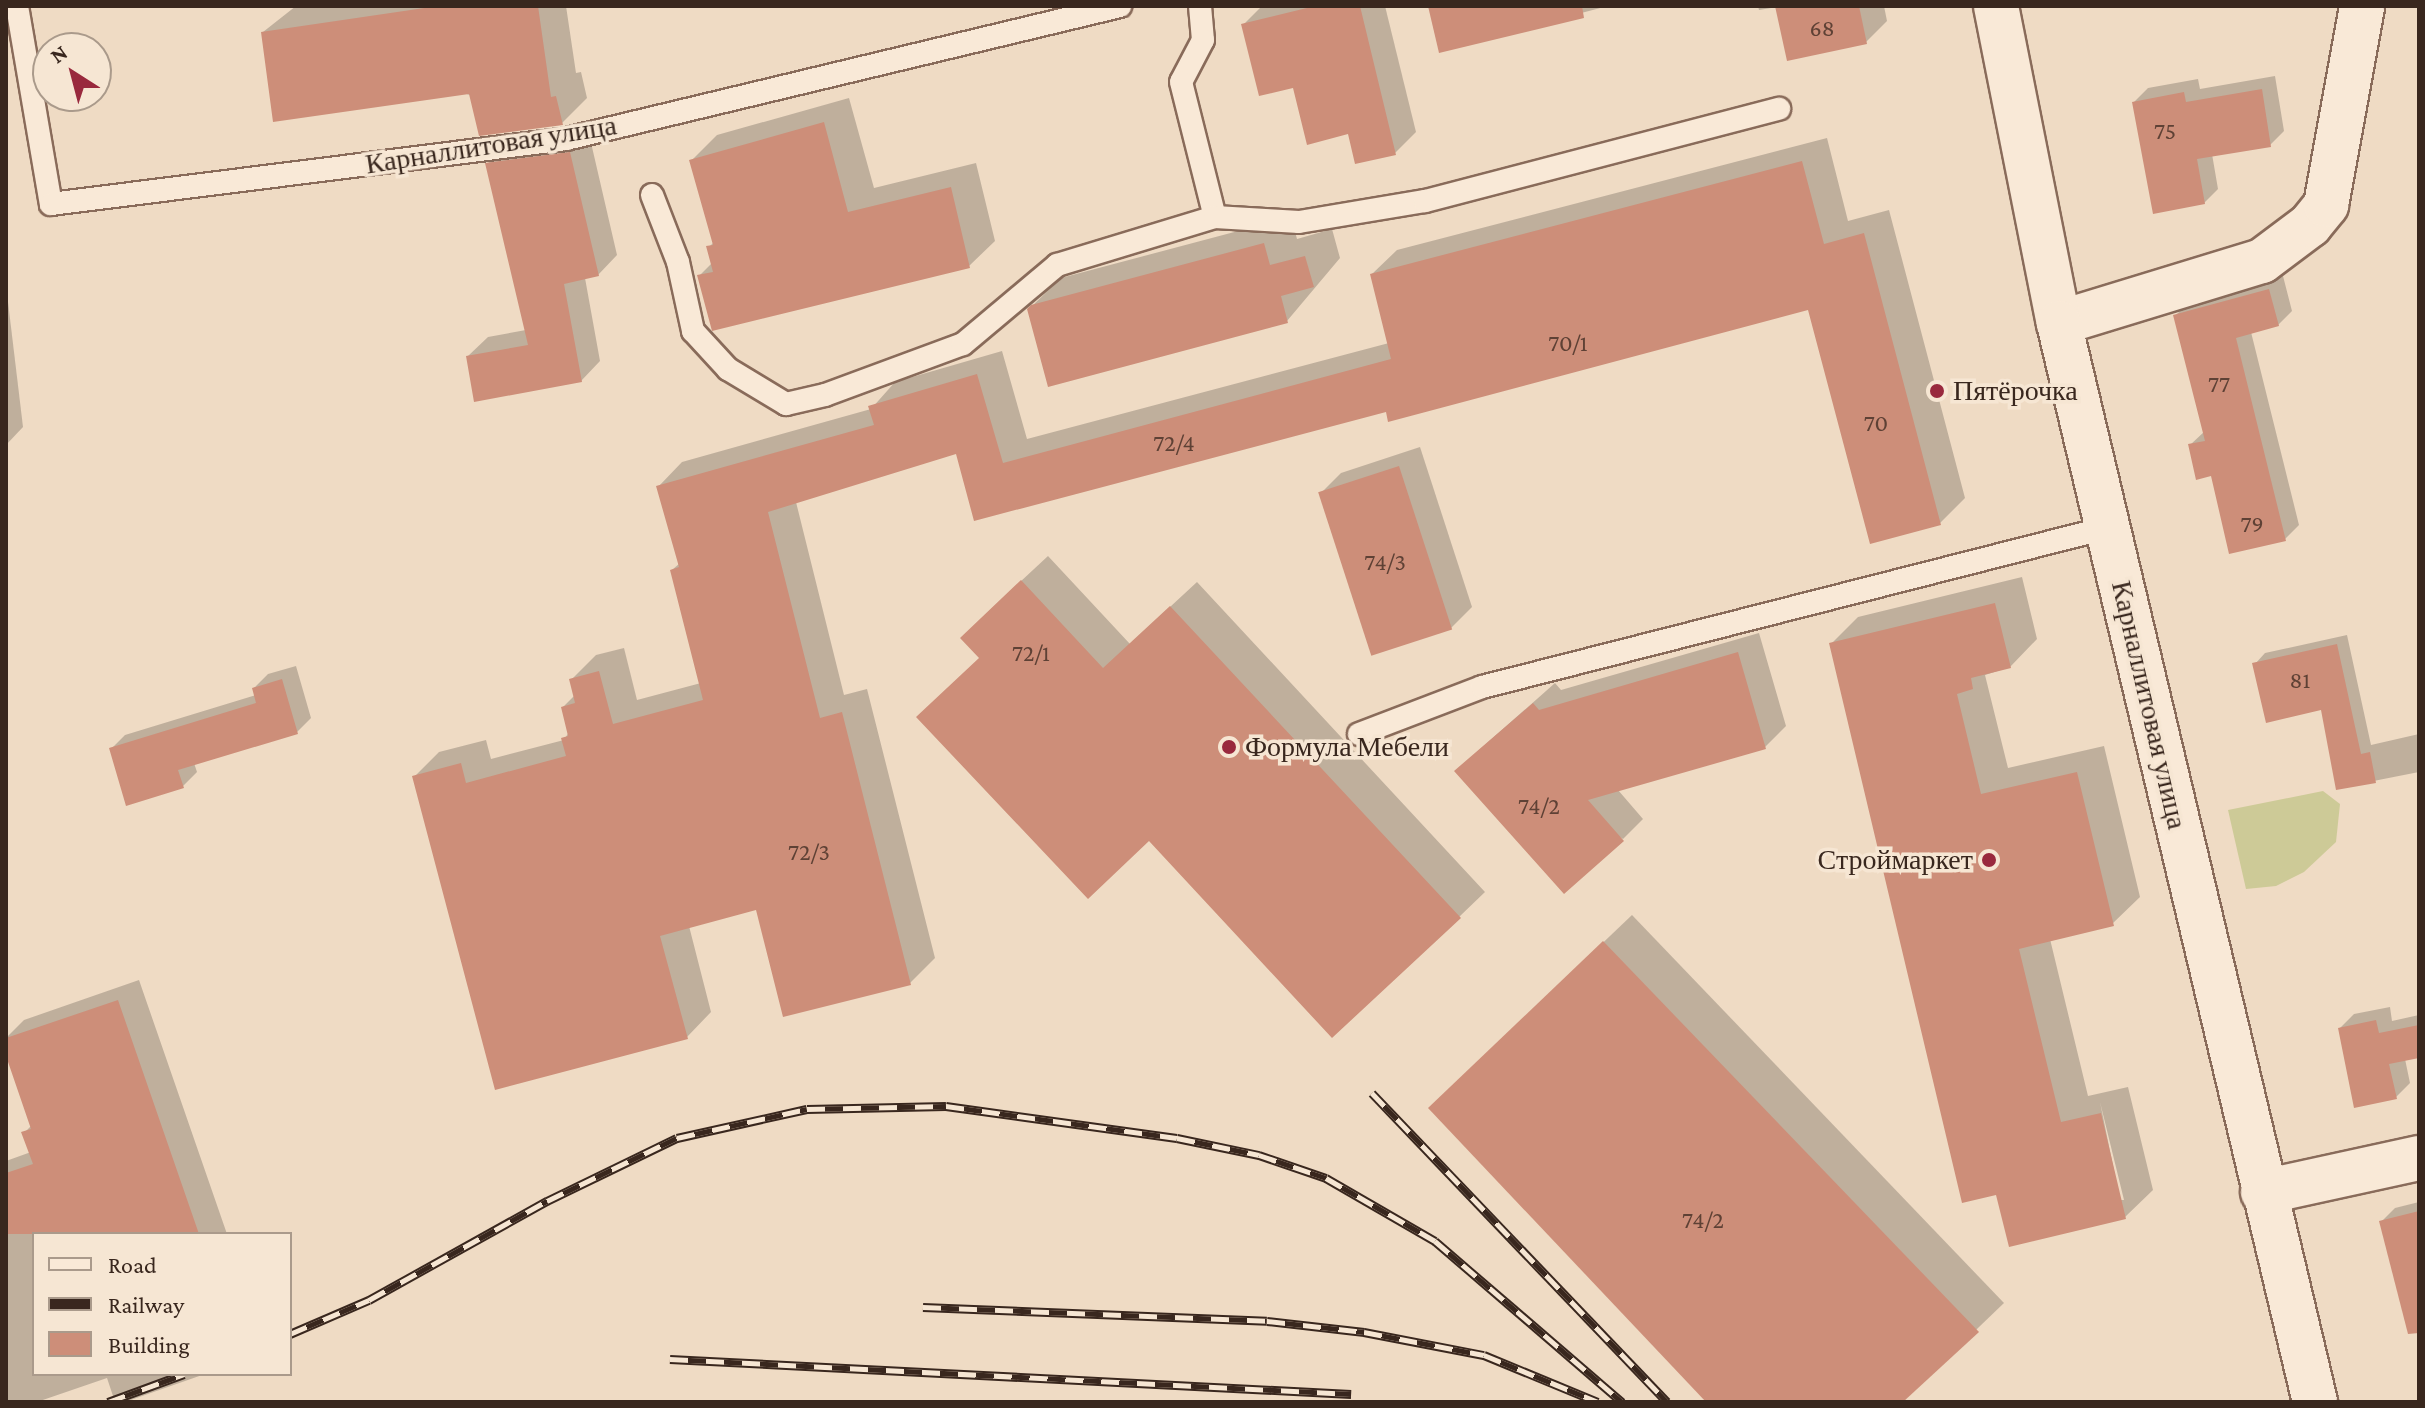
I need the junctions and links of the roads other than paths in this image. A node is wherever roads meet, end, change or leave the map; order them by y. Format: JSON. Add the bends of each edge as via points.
{"nodes":[{"id":1,"x":17,"y":6,"type":"edge"},
{"id":2,"x":1120,"y":6,"type":"edge"},
{"id":3,"x":1200,"y":6,"type":"edge"},
{"id":4,"x":1996,"y":6,"type":"edge"},
{"id":5,"x":2362,"y":6,"type":"edge"},
{"id":6,"x":1779,"y":109,"type":"dead end"},
{"id":7,"x":652,"y":195,"type":"dead end"},
{"id":8,"x":1215,"y":217,"type":"junction"},
{"id":9,"x":2059,"y":323,"type":"junction"},
{"id":10,"x":2106,"y":528,"type":"junction"},
{"id":11,"x":1359,"y":734,"type":"dead end"},
{"id":12,"x":2419,"y":1158,"type":"edge"},
{"id":13,"x":2263,"y":1192,"type":"junction"},
{"id":14,"x":2315,"y":1402,"type":"edge"}],
"edges":[{"from":1,"to":2,"type":"lane","name":"Карналлитовая улица","via":[[51,204],[566,139]]},
{"from":3,"to":8,"type":"lane","via":[[1203,40],[1181,82]]},
{"from":4,"to":9,"type":"street","name":"Карналлитовая улица"},
{"from":5,"to":9,"type":"street","via":[[2326,205],[2310,225],[2262,261]]},
{"from":6,"to":8,"type":"lane","via":[[1425,201],[1299,222]]},
{"from":7,"to":8,"type":"lane","via":[[678,262],[693,331],[728,369],[786,404],[963,344],[1057,265]]},
{"from":9,"to":10,"type":"street","name":"Карналлитовая улица"},
{"from":10,"to":11,"type":"lane","via":[[1482,687]]},
{"from":10,"to":13,"type":"street","name":"Карналлитовая улица"},
{"from":12,"to":13,"type":"street"},
{"from":13,"to":14,"type":"street","name":"Карналлитовая улица"}]}
